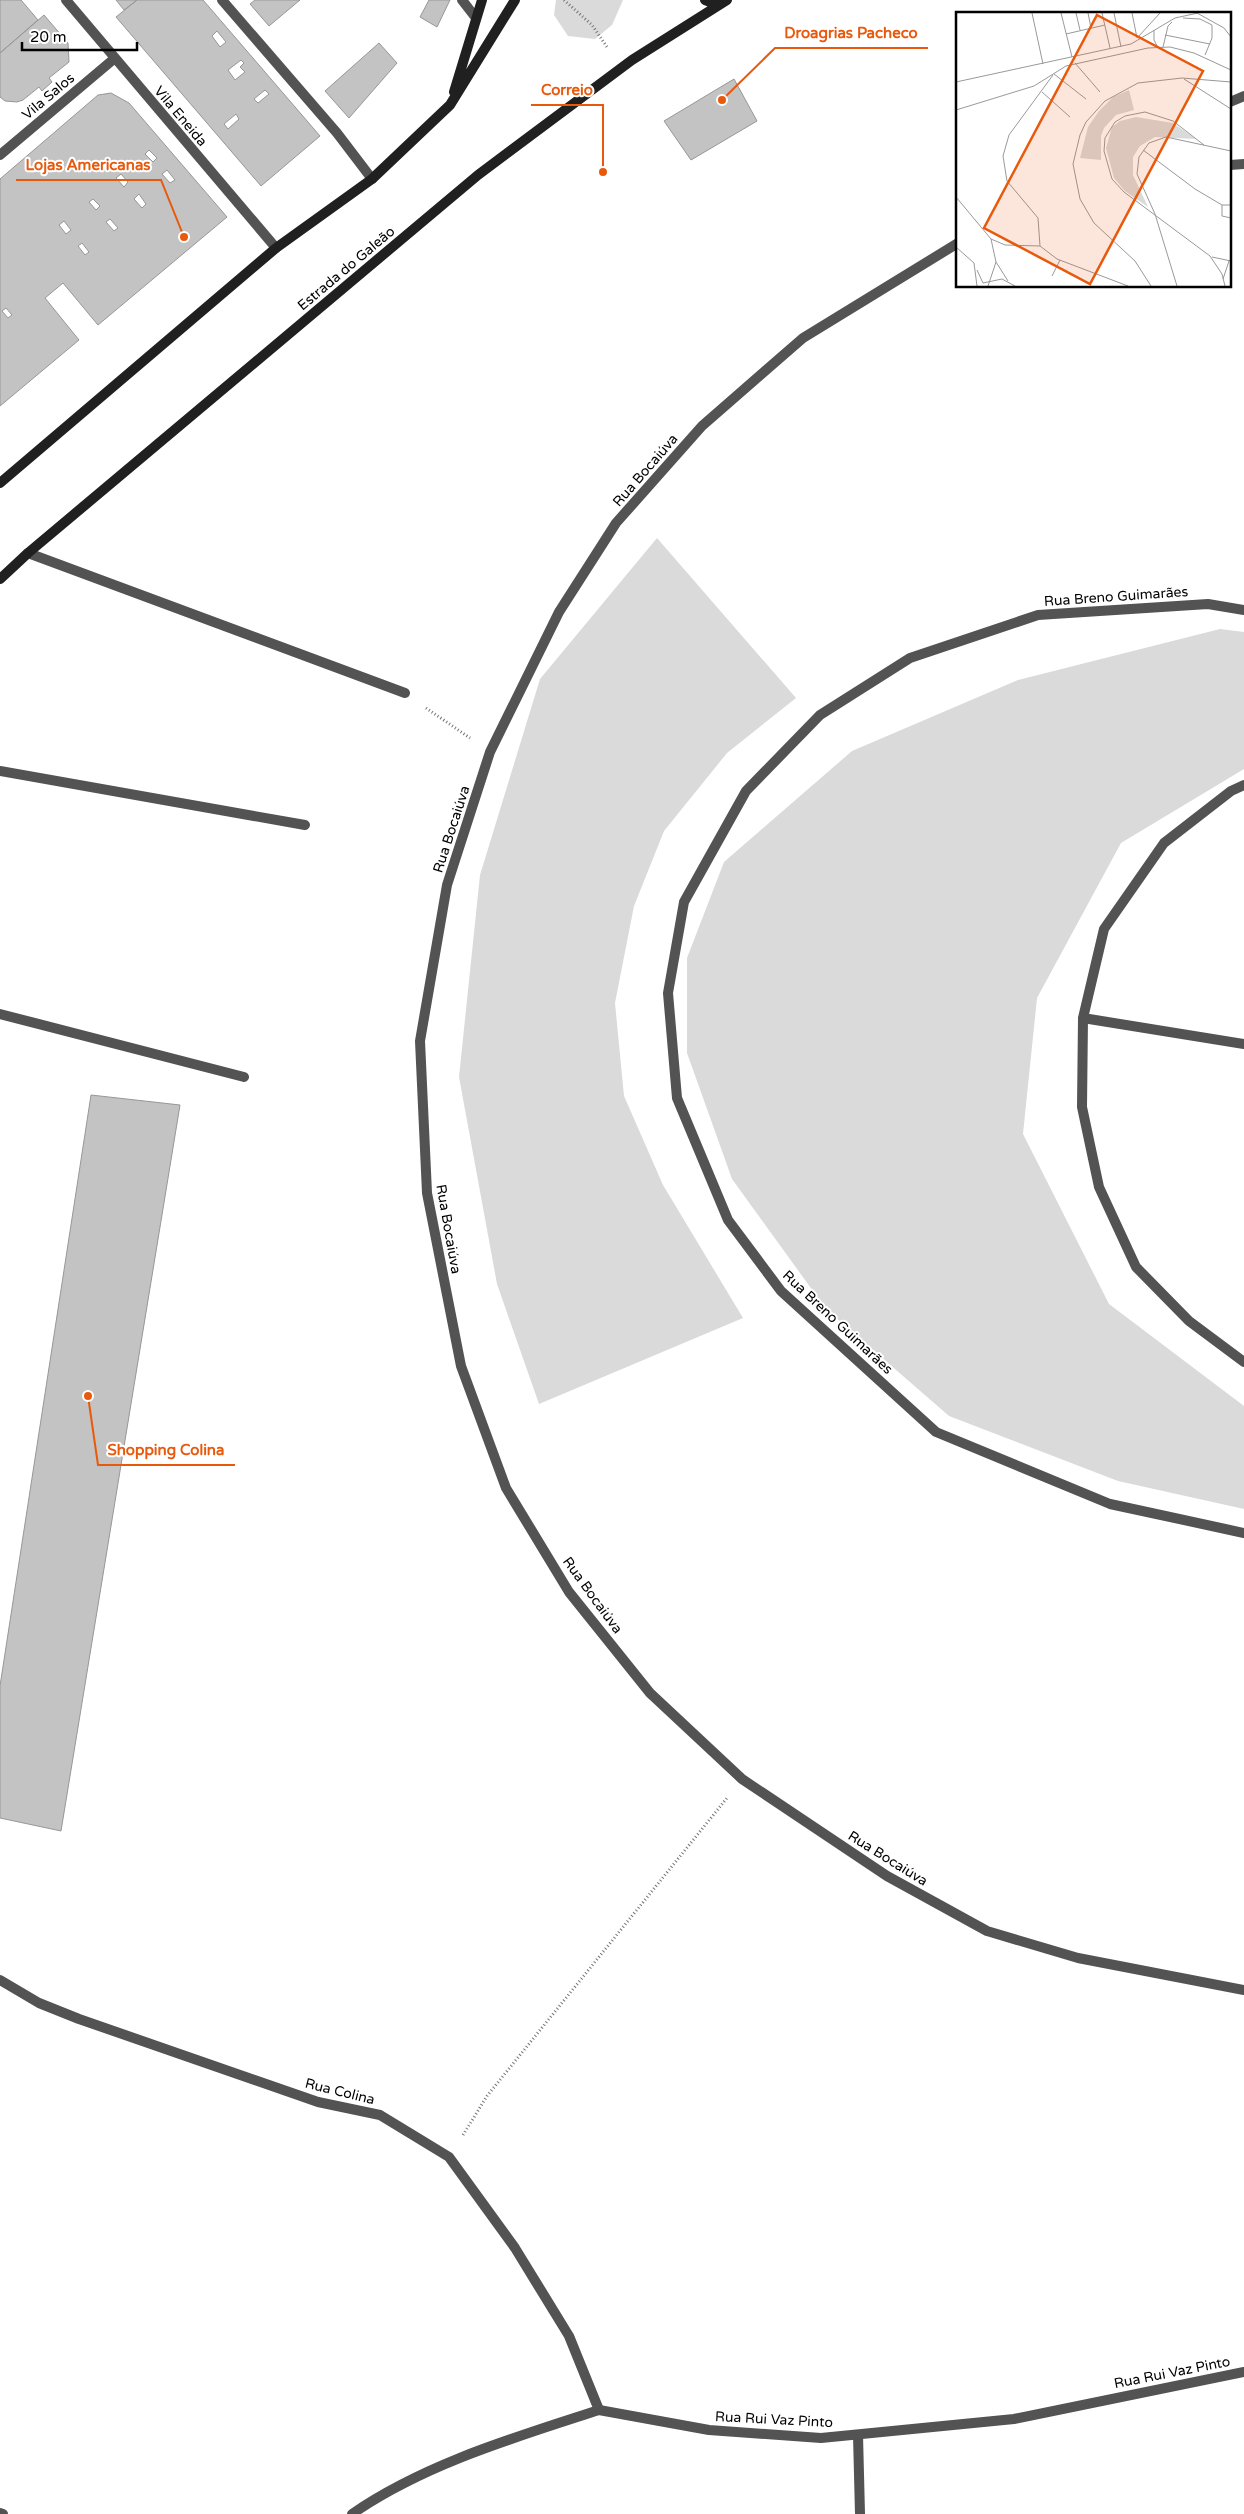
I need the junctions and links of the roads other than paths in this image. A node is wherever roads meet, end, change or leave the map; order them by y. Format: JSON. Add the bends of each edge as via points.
{"nodes":[{"id":1,"x":66,"y":0,"type":"edge"},
{"id":2,"x":222,"y":0,"type":"edge"},
{"id":3,"x":462,"y":0,"type":"edge"},
{"id":4,"x":482,"y":0,"type":"edge"},
{"id":5,"x":515,"y":0,"type":"edge"},
{"id":6,"x":705,"y":0,"type":"edge"},
{"id":7,"x":723,"y":3,"type":"edge"},
{"id":8,"x":476,"y":18,"type":"junction"},
{"id":9,"x":114,"y":58,"type":"junction"},
{"id":10,"x":1244,"y":96,"type":"edge"},
{"id":11,"x":1232,"y":101,"type":"edge"},
{"id":12,"x":450,"y":105,"type":"junction"},
{"id":13,"x":2,"y":148,"type":"edge"},
{"id":14,"x":372,"y":178,"type":"junction"},
{"id":15,"x":956,"y":245,"type":"edge"},
{"id":16,"x":276,"y":248,"type":"junction"},
{"id":17,"x":0,"y":483,"type":"edge"},
{"id":18,"x":28,"y":553,"type":"junction"},
{"id":19,"x":0,"y":579,"type":"edge"},
{"id":20,"x":1244,"y":610,"type":"edge"},
{"id":21,"x":404,"y":694,"type":"road end"},
{"id":22,"x":0,"y":771,"type":"edge"},
{"id":23,"x":1244,"y":785,"type":"edge"},
{"id":24,"x":305,"y":825,"type":"dead end"},
{"id":25,"x":0,"y":1014,"type":"edge"},
{"id":26,"x":1083,"y":1018,"type":"junction"},
{"id":27,"x":1244,"y":1044,"type":"edge"},
{"id":28,"x":244,"y":1077,"type":"dead end"},
{"id":29,"x":1244,"y":1362,"type":"edge"},
{"id":30,"x":1244,"y":1532,"type":"edge"},
{"id":31,"x":0,"y":1980,"type":"edge"},
{"id":32,"x":1244,"y":1990,"type":"edge"},
{"id":33,"x":1244,"y":2372,"type":"edge"},
{"id":34,"x":599,"y":2410,"type":"junction"},
{"id":35,"x":858,"y":2435,"type":"junction"},
{"id":36,"x":352,"y":2514,"type":"edge"},
{"id":37,"x":860,"y":2514,"type":"edge"}],
"edges":[{"from":1,"to":9,"type":"street","name":"Vila Eneida"},
{"from":2,"to":14,"type":"street"},
{"from":3,"to":8,"type":"street"},
{"from":4,"to":8,"type":"main road"},
{"from":5,"to":12,"type":"main road"},
{"from":6,"to":7,"type":"main road"},
{"from":7,"to":18,"type":"main road","name":"Estrada do Galeão","via":[[632,60],[478,175]]},
{"from":8,"to":12,"type":"main road"},
{"from":9,"to":13,"type":"street","name":"Vila Salos"},
{"from":9,"to":16,"type":"street","name":"Vila Eneida"},
{"from":10,"to":11,"type":"street"},
{"from":12,"to":14,"type":"main road"},
{"from":14,"to":16,"type":"main road"},
{"from":15,"to":32,"type":"street","name":"Rua Bocaiúva","via":[[803,338],[702,426],[616,523],[559,612],[490,752],[447,885],[420,1041],[427,1193],[460,1366],[506,1488],[569,1592],[650,1693],[742,1779],[887,1876],[987,1931],[1078,1958]]},
{"from":16,"to":17,"type":"main road"},
{"from":18,"to":19,"type":"main road","name":"Estrada do Galeão"},
{"from":18,"to":21,"type":"street"},
{"from":20,"to":30,"type":"street","name":"Rua Breno Guimarães","via":[[1208,604],[1038,615],[910,658],[820,715],[746,791],[684,902],[668,993],[677,1098],[728,1220],[781,1291],[936,1432],[1110,1504]]},
{"from":22,"to":24,"type":"street"},
{"from":23,"to":26,"type":"street","via":[[1231,791],[1164,843],[1104,929]]},
{"from":25,"to":28,"type":"street"},
{"from":26,"to":27,"type":"street"},
{"from":26,"to":29,"type":"street","via":[[1082,1107],[1098,1188],[1136,1268],[1188,1320]]},
{"from":31,"to":34,"type":"street","name":"Rua Colina","via":[[39,2003],[79,2019],[318,2102],[380,2115],[449,2157],[515,2248],[569,2336]]},
{"from":33,"to":35,"type":"street","name":"Rua Rui Vaz Pinto","via":[[1014,2419]]},
{"from":34,"to":35,"type":"street","name":"Rua Rui Vaz Pinto","via":[[709,2430],[821,2438]]},
{"from":34,"to":36,"type":"street","name":"Rua Rui Vaz Pinto","via":[[466,2454],[369,2502]]},
{"from":35,"to":37,"type":"street"}]}
